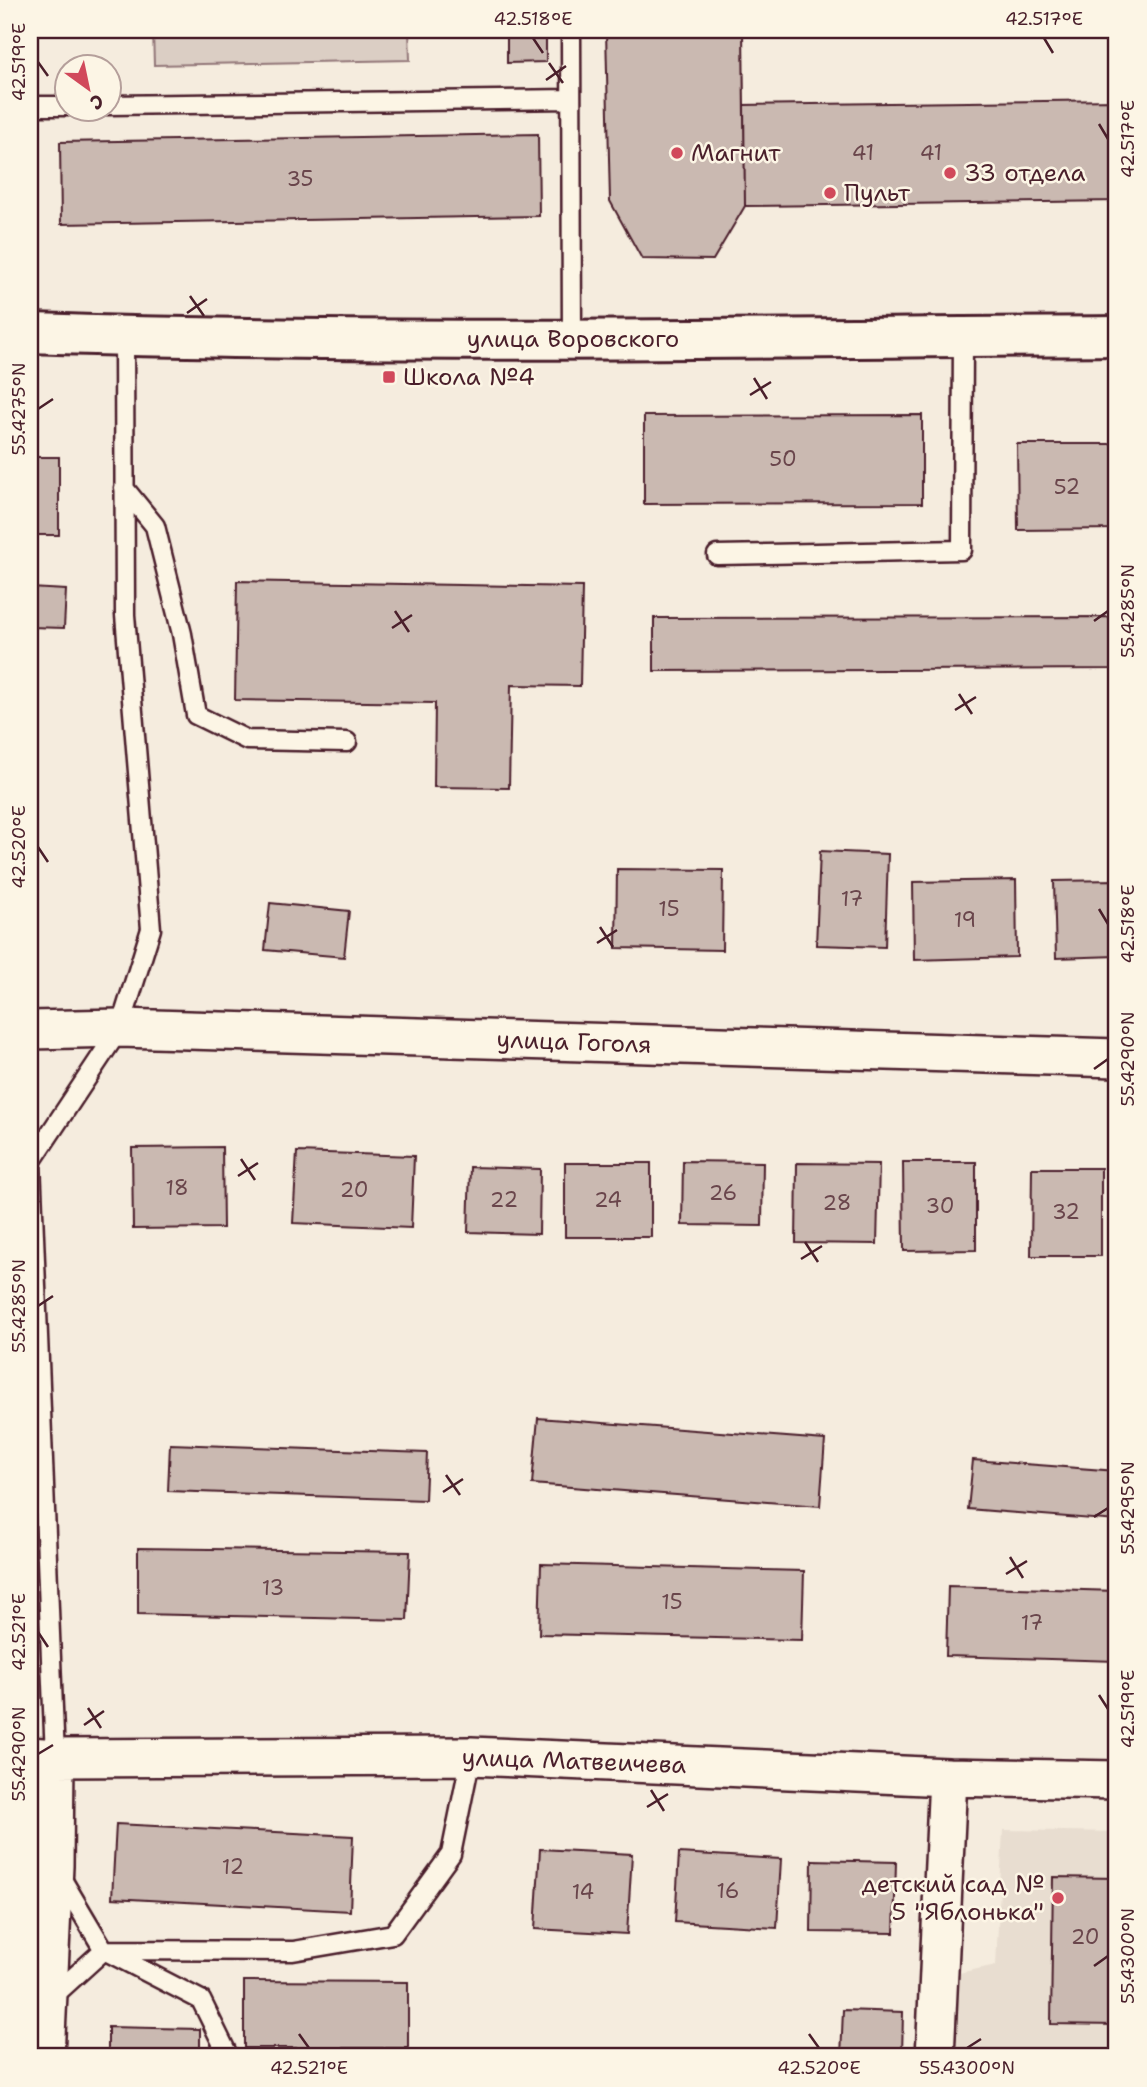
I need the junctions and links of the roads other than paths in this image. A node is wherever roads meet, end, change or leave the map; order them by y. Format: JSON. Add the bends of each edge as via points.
{"nodes":[{"id":1,"x":571,"y":30,"type":"edge"},
{"id":2,"x":571,"y":99,"type":"junction"},
{"id":3,"x":122,"y":105,"type":"edge"},
{"id":4,"x":30,"y":106,"type":"edge"},
{"id":5,"x":52,"y":106,"type":"edge"},
{"id":6,"x":30,"y":332,"type":"edge"},
{"id":7,"x":124,"y":336,"type":"junction"},
{"id":8,"x":1117,"y":336,"type":"edge"},
{"id":9,"x":963,"y":337,"type":"junction"},
{"id":10,"x":572,"y":340,"type":"junction"},
{"id":11,"x":124,"y":488,"type":"junction"},
{"id":12,"x":717,"y":555,"type":"dead end"},
{"id":13,"x":347,"y":742,"type":"dead end"},
{"id":14,"x":120,"y":1028,"type":"junction"},
{"id":15,"x":30,"y":1030,"type":"edge"},
{"id":16,"x":1117,"y":1058,"type":"edge"},
{"id":17,"x":471,"y":1756,"type":"junction"},
{"id":18,"x":42,"y":1757,"type":"edge"},
{"id":19,"x":948,"y":1777,"type":"junction"},
{"id":20,"x":1117,"y":1780,"type":"edge"},
{"id":21,"x":42,"y":1870,"type":"edge"},
{"id":22,"x":104,"y":1950,"type":"junction"},
{"id":23,"x":47,"y":2002,"type":"junction"},
{"id":24,"x":45,"y":2057,"type":"edge"},
{"id":25,"x":229,"y":2057,"type":"edge"},
{"id":26,"x":935,"y":2057,"type":"edge"}],
"edges":[{"from":1,"to":2,"type":"lane"},
{"from":2,"to":3,"type":"lane"},
{"from":2,"to":10,"type":"lane"},
{"from":4,"to":5,"type":"lane"},
{"from":6,"to":7,"type":"street","name":"улица Воровского"},
{"from":7,"to":10,"type":"street","name":"улица Воровского"},
{"from":7,"to":11,"type":"lane"},
{"from":8,"to":9,"type":"street","name":"улица Воровского"},
{"from":9,"to":10,"type":"street","name":"улица Воровского"},
{"from":9,"to":12,"type":"lane","via":[[962,550]]},
{"from":11,"to":13,"type":"lane","via":[[155,526],[182,634],[195,715],[247,740]]},
{"from":11,"to":14,"type":"lane","via":[[125,615],[151,929]]},
{"from":14,"to":15,"type":"street","name":"улица Гоголя"},
{"from":14,"to":16,"type":"street","name":"улица Гоголя"},
{"from":14,"to":18,"type":"lane","via":[[31,1162]]},
{"from":17,"to":18,"type":"street","name":"улица Матвеичева"},
{"from":17,"to":19,"type":"street","name":"улица Матвеичева"},
{"from":17,"to":22,"type":"lane","via":[[451,1854],[393,1934],[293,1951]]},
{"from":18,"to":21,"type":"street"},
{"from":19,"to":20,"type":"street","name":"улица Матвеичева"},
{"from":19,"to":26,"type":"street"},
{"from":21,"to":22,"type":"lane"},
{"from":21,"to":23,"type":"street"},
{"from":22,"to":23,"type":"lane"},
{"from":22,"to":25,"type":"lane","via":[[201,2000]]},
{"from":23,"to":24,"type":"street"}]}
